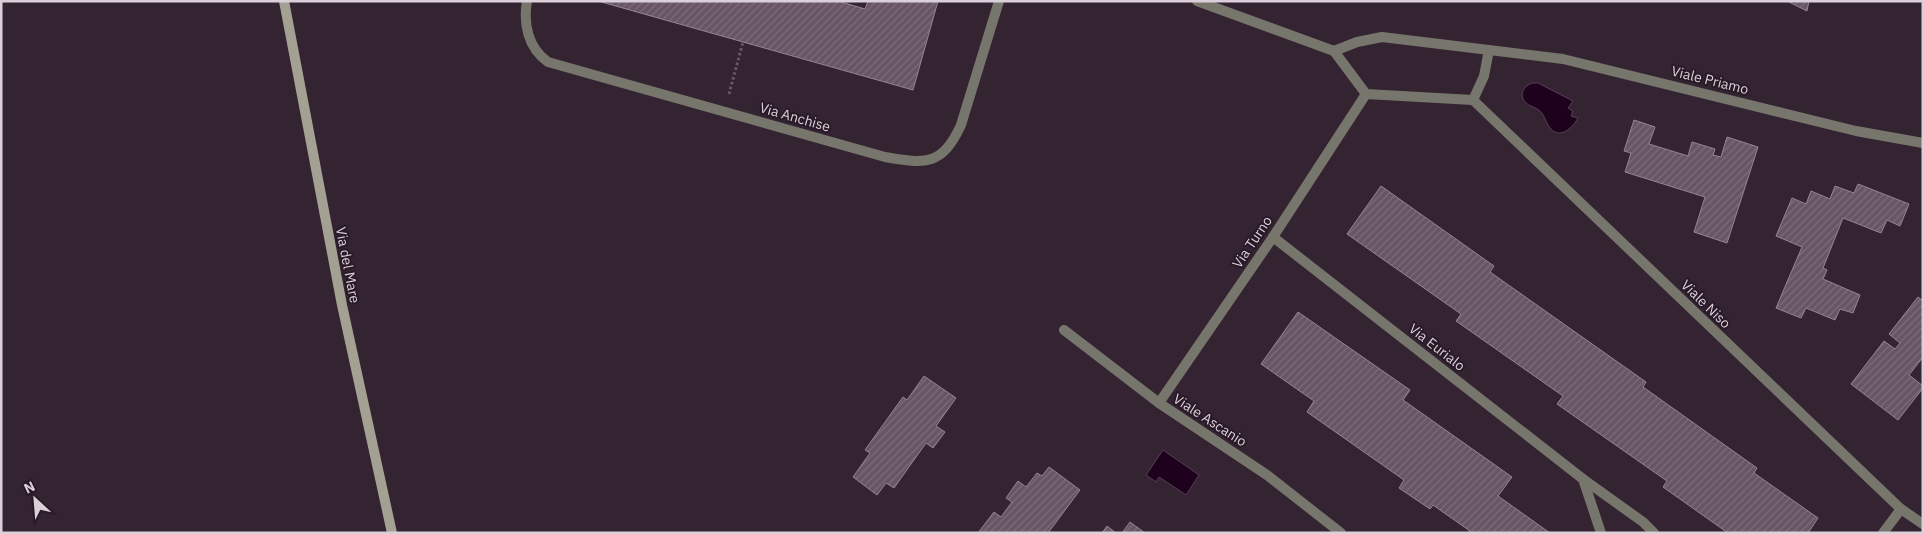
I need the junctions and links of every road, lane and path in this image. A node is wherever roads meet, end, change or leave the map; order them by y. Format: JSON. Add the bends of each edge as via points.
{"nodes":[{"id":1,"x":284,"y":1,"type":"edge"},
{"id":2,"x":527,"y":1,"type":"edge"},
{"id":3,"x":999,"y":1,"type":"edge"},
{"id":4,"x":1197,"y":1,"type":"edge"},
{"id":5,"x":743,"y":42,"type":"dead end"},
{"id":6,"x":1489,"y":50,"type":"junction"},
{"id":7,"x":1334,"y":51,"type":"junction"},
{"id":8,"x":1366,"y":94,"type":"junction"},
{"id":9,"x":1473,"y":100,"type":"junction"},
{"id":10,"x":725,"y":111,"type":"junction"},
{"id":11,"x":1923,"y":143,"type":"edge"},
{"id":12,"x":1273,"y":236,"type":"junction"},
{"id":13,"x":1064,"y":330,"type":"dead end"},
{"id":14,"x":1159,"y":403,"type":"junction"},
{"id":15,"x":1583,"y":479,"type":"junction"},
{"id":16,"x":1901,"y":509,"type":"junction"},
{"id":17,"x":1923,"y":524,"type":"edge"},
{"id":18,"x":392,"y":533,"type":"edge"},
{"id":19,"x":1341,"y":533,"type":"edge"},
{"id":20,"x":1601,"y":533,"type":"edge"},
{"id":21,"x":1654,"y":533,"type":"edge"},
{"id":22,"x":1883,"y":533,"type":"edge"}],
"edges":[{"from":1,"to":18,"type":"main road","name":"Via del Mare","via":[[342,305]]},
{"from":2,"to":10,"type":"street","name":"Via Anchise","via":[[526,22],[530,41],[548,62]]},
{"from":3,"to":10,"type":"street","name":"Via Anchise","via":[[961,125],[949,146],[934,158],[912,162],[885,156]]},
{"from":4,"to":7,"type":"street"},
{"from":5,"to":10,"type":"path"},
{"from":6,"to":7,"type":"street","name":"Viale Priamo","via":[[1382,38],[1357,42]]},
{"from":6,"to":9,"type":"street","via":[[1484,76]]},
{"from":6,"to":11,"type":"street","name":"Viale Priamo","via":[[1596,66],[1856,130]]},
{"from":7,"to":8,"type":"street"},
{"from":8,"to":9,"type":"street"},
{"from":8,"to":12,"type":"street","name":"Via Turno"},
{"from":9,"to":16,"type":"street","name":"Viale Niso"},
{"from":12,"to":14,"type":"street","name":"Via Turno"},
{"from":12,"to":15,"type":"street","name":"Via Eurialo"},
{"from":13,"to":14,"type":"street","name":"Viale Ascanio"},
{"from":14,"to":19,"type":"street","name":"Viale Ascanio","via":[[1267,474]]},
{"from":15,"to":20,"type":"street"},
{"from":15,"to":21,"type":"street","name":"Via Eurialo"},
{"from":16,"to":17,"type":"street","name":"Viale Niso"},
{"from":16,"to":22,"type":"street"}]}
